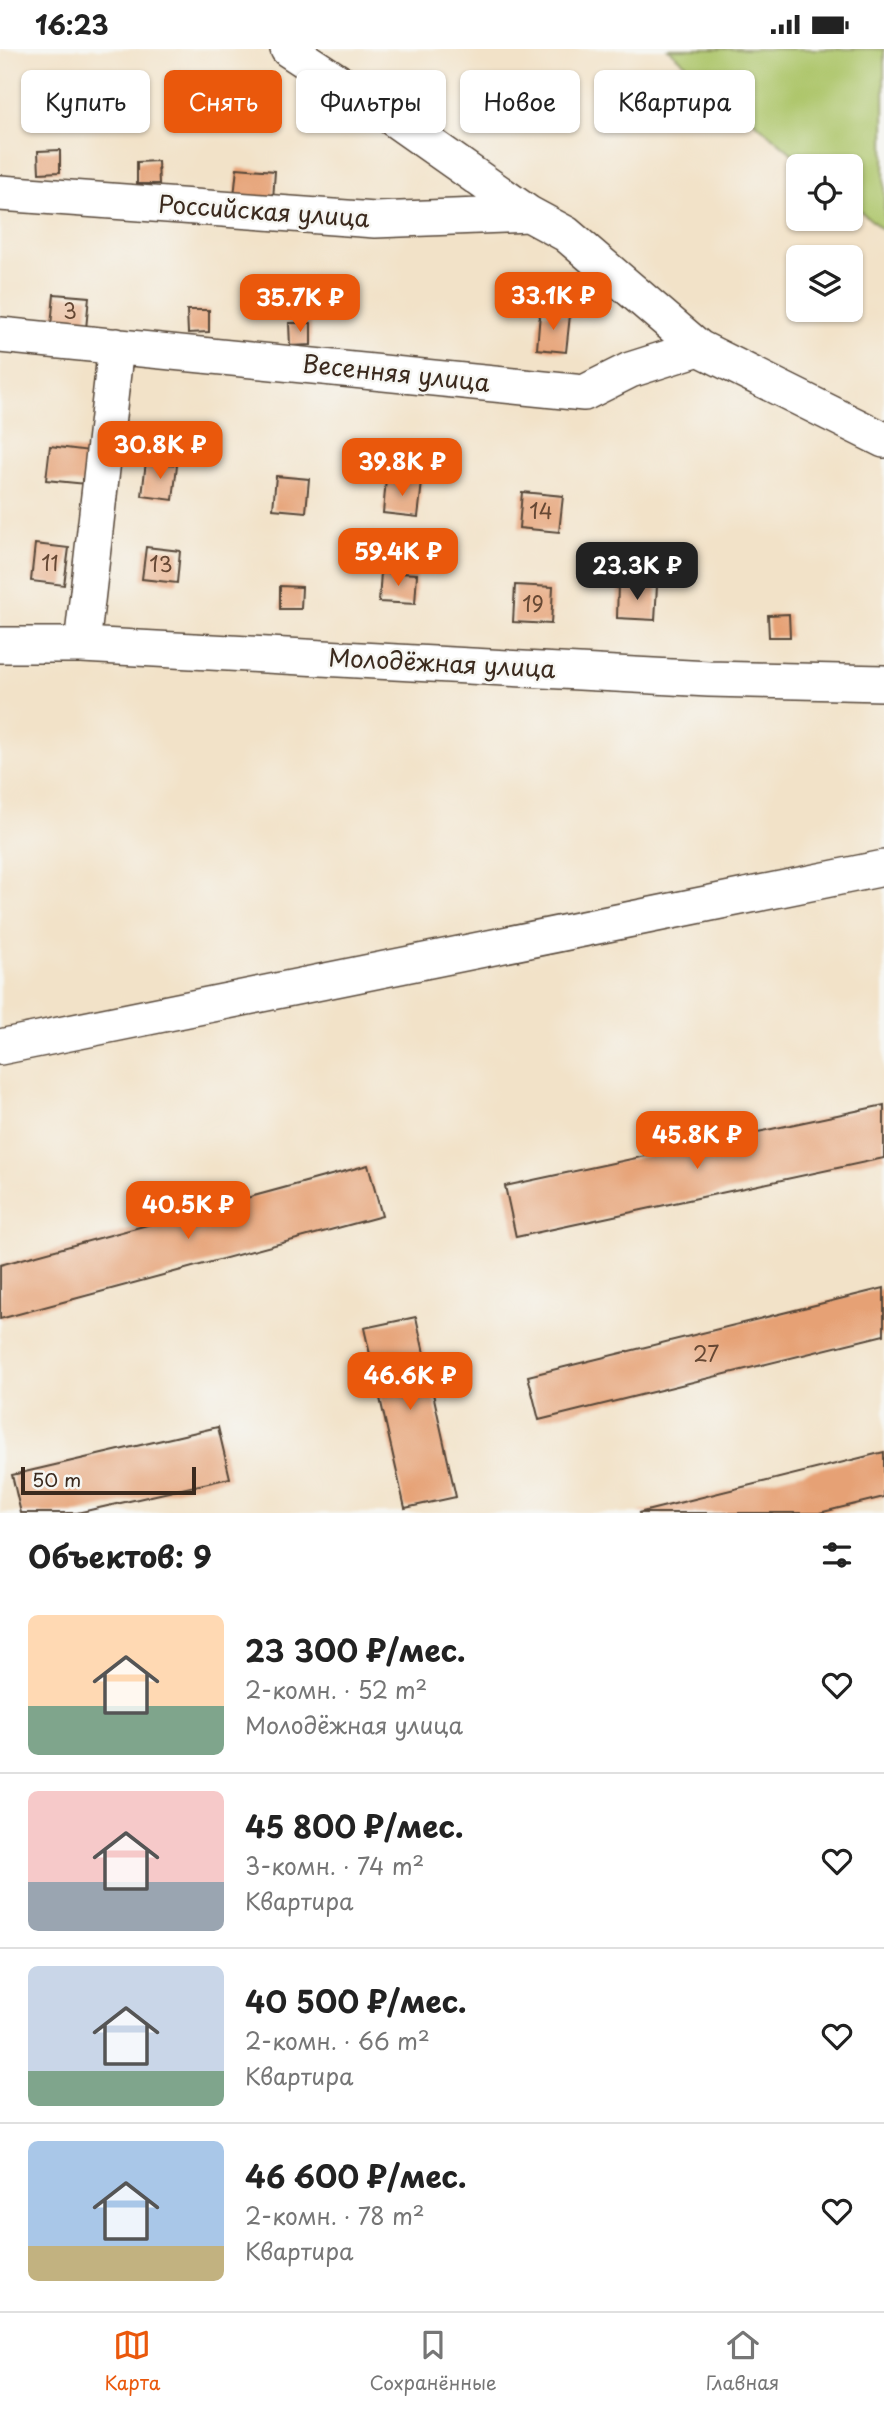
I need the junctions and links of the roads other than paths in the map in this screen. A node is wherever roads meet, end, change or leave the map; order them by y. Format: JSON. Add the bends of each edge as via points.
{"nodes":[{"id":1,"x":288,"y":49,"type":"edge"},
{"id":2,"x":0,"y":193,"type":"edge"},
{"id":3,"x":529,"y":214,"type":"junction"},
{"id":4,"x":0,"y":335,"type":"edge"},
{"id":5,"x":116,"y":346,"type":"junction"},
{"id":6,"x":699,"y":348,"type":"junction"},
{"id":7,"x":884,"y":440,"type":"edge"},
{"id":8,"x":0,"y":645,"type":"edge"},
{"id":9,"x":82,"y":645,"type":"junction"},
{"id":10,"x":884,"y":683,"type":"edge"},
{"id":11,"x":884,"y":868,"type":"edge"},
{"id":12,"x":0,"y":1047,"type":"edge"}],
"edges":[{"from":1,"to":3,"type":"street"},
{"from":2,"to":3,"type":"street","name":"Российская улица","via":[[374,220]]},
{"from":3,"to":6,"type":"street","via":[[566,234]]},
{"from":4,"to":5,"type":"street","name":"Весенняя улица"},
{"from":5,"to":6,"type":"street","name":"Весенняя улица","via":[[584,393],[630,370]]},
{"from":5,"to":9,"type":"street"},
{"from":6,"to":7,"type":"street"},
{"from":8,"to":9,"type":"street","name":"Молодёжная улица"},
{"from":9,"to":10,"type":"street","name":"Молодёжная улица","via":[[709,679]]},
{"from":11,"to":12,"type":"street"}]}
